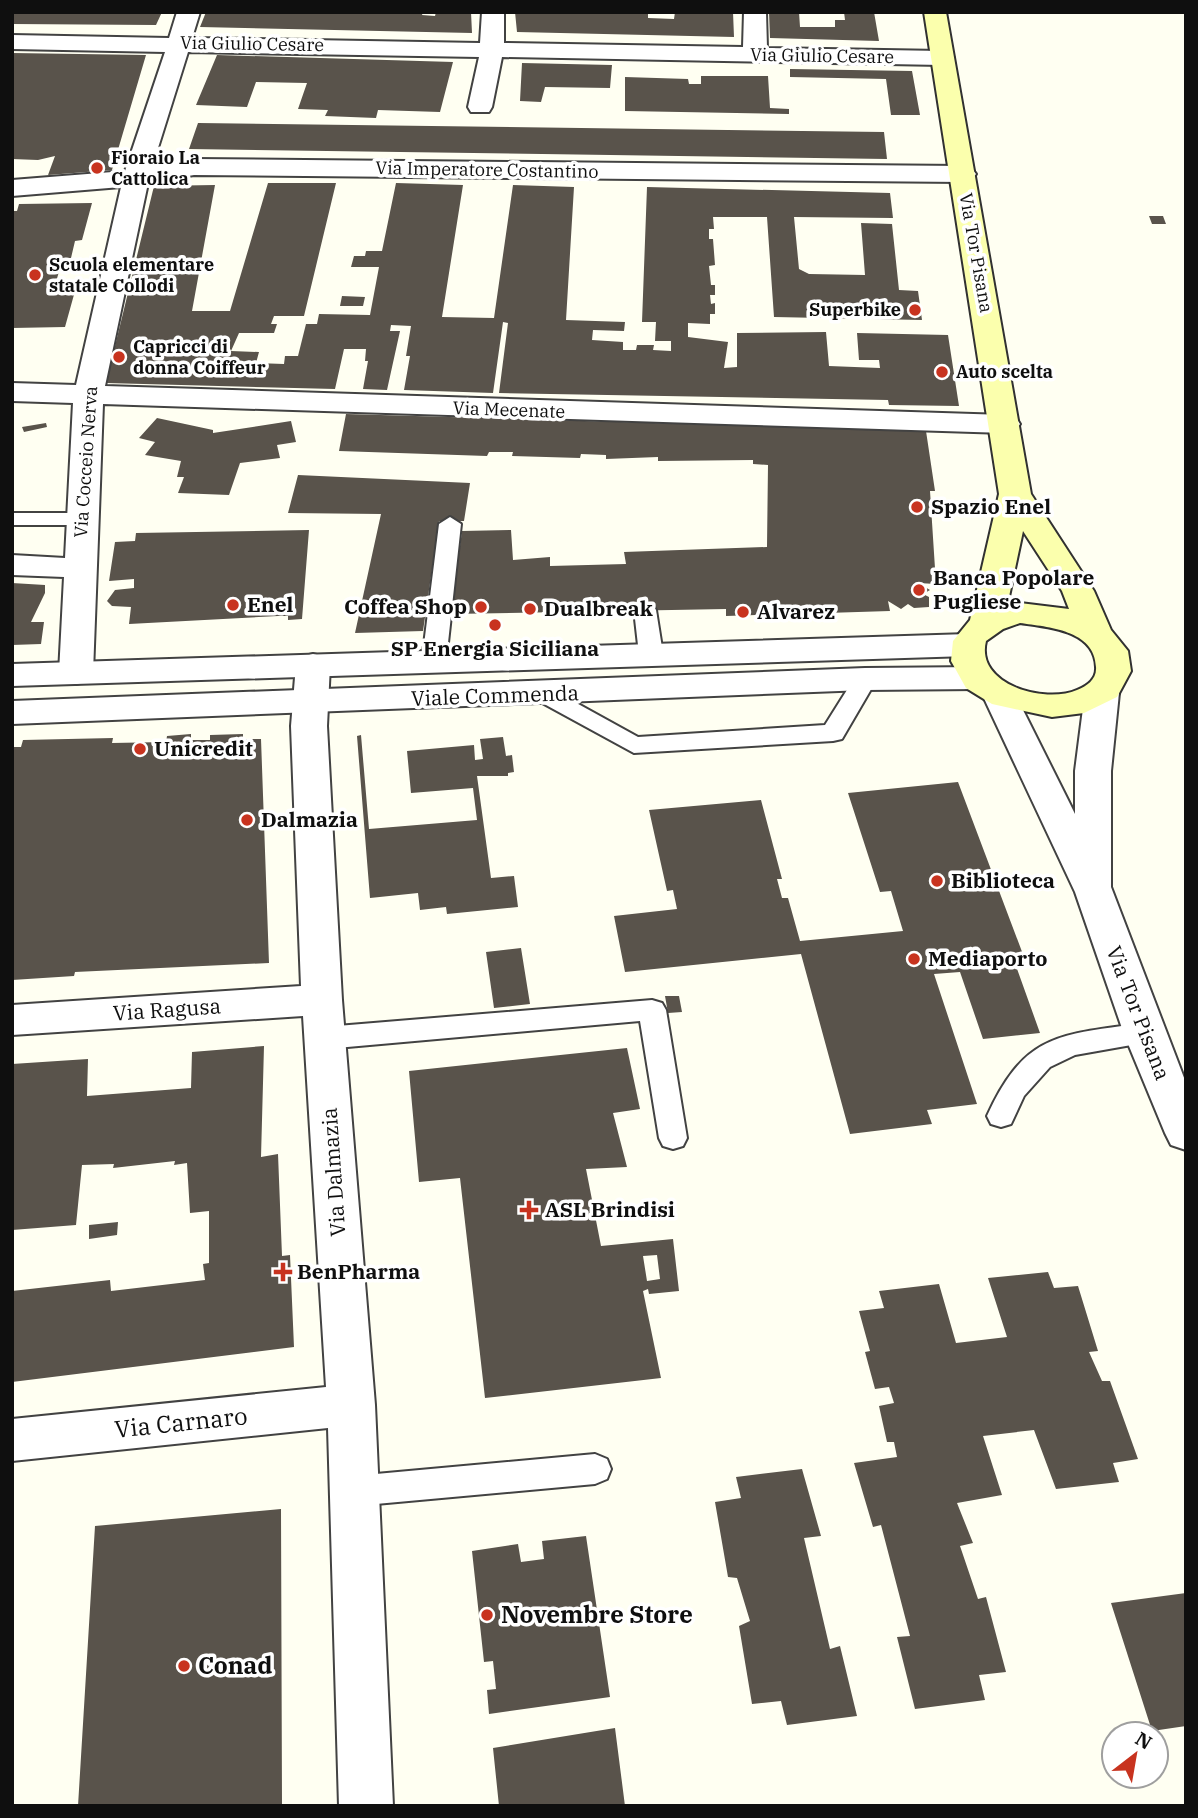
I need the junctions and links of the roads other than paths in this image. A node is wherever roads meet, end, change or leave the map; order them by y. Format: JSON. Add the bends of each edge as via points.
{"nodes":[{"id":1,"x":189,"y":12,"type":"edge"},
{"id":2,"x":493,"y":12,"type":"edge"},
{"id":3,"x":755,"y":12,"type":"edge"},
{"id":4,"x":934,"y":12,"type":"edge"},
{"id":5,"x":12,"y":42,"type":"edge"},
{"id":6,"x":179,"y":43,"type":"junction"},
{"id":7,"x":492,"y":50,"type":"junction"},
{"id":8,"x":755,"y":55,"type":"junction"},
{"id":9,"x":942,"y":58,"type":"junction"},
{"id":10,"x":480,"y":107,"type":"dead end"},
{"id":11,"x":963,"y":174,"type":"junction"},
{"id":12,"x":136,"y":178,"type":"junction"},
{"id":13,"x":12,"y":188,"type":"edge"},
{"id":14,"x":12,"y":392,"type":"edge"},
{"id":15,"x":89,"y":396,"type":"junction"},
{"id":16,"x":1005,"y":424,"type":"junction"},
{"id":17,"x":1015,"y":494,"type":"junction"},
{"id":18,"x":12,"y":519,"type":"edge"},
{"id":19,"x":81,"y":519,"type":"junction"},
{"id":20,"x":450,"y":524,"type":"dead end"},
{"id":21,"x":12,"y":565,"type":"edge"},
{"id":22,"x":78,"y":568,"type":"junction"},
{"id":23,"x":645,"y":610,"type":"dead end"},
{"id":24,"x":1095,"y":632,"type":"junction"},
{"id":25,"x":977,"y":634,"type":"junction"},
{"id":26,"x":651,"y":654,"type":"junction"},
{"id":27,"x":434,"y":661,"type":"junction"},
{"id":28,"x":76,"y":673,"type":"junction"},
{"id":29,"x":12,"y":675,"type":"edge"},
{"id":30,"x":865,"y":679,"type":"junction"},
{"id":31,"x":312,"y":684,"type":"junction"},
{"id":32,"x":988,"y":686,"type":"junction"},
{"id":33,"x":1102,"y":693,"type":"junction"},
{"id":34,"x":543,"y":694,"type":"junction"},
{"id":35,"x":12,"y":713,"type":"edge"},
{"id":36,"x":1094,"y":892,"type":"junction"},
{"id":37,"x":323,"y":1019,"type":"junction"},
{"id":38,"x":12,"y":1020,"type":"edge"},
{"id":39,"x":1144,"y":1034,"type":"junction"},
{"id":40,"x":1001,"y":1116,"type":"dead end"},
{"id":41,"x":1186,"y":1133,"type":"edge"},
{"id":42,"x":673,"y":1138,"type":"dead end"},
{"id":43,"x":351,"y":1405,"type":"junction"},
{"id":44,"x":12,"y":1440,"type":"edge"},
{"id":45,"x":595,"y":1469,"type":"dead end"},
{"id":46,"x":354,"y":1490,"type":"junction"},
{"id":47,"x":366,"y":1806,"type":"edge"}],
"edges":[{"from":1,"to":6,"type":"street","name":"Via Cocceio Nerva"},
{"from":2,"to":7,"type":"street"},
{"from":3,"to":8,"type":"street"},
{"from":4,"to":9,"type":"main road","name":"Via Tor Pisana"},
{"from":5,"to":6,"type":"street","name":"Via Giulio Cesare"},
{"from":6,"to":7,"type":"street","name":"Via Giulio Cesare"},
{"from":6,"to":12,"type":"street","name":"Via Cocceio Nerva"},
{"from":7,"to":8,"type":"street","name":"Via Giulio Cesare"},
{"from":7,"to":10,"type":"street"},
{"from":8,"to":9,"type":"street","name":"Via Giulio Cesare"},
{"from":9,"to":11,"type":"main road","name":"Via Tor Pisana"},
{"from":11,"to":12,"type":"street","name":"Via Imperatore Costantino","via":[[194,167]]},
{"from":11,"to":16,"type":"main road","name":"Via Tor Pisana"},
{"from":12,"to":13,"type":"street","name":"Via Imperatore Costantino"},
{"from":12,"to":15,"type":"street","name":"Via Cocceio Nerva"},
{"from":14,"to":15,"type":"street","name":"Via Mecenate"},
{"from":15,"to":16,"type":"street","name":"Via Mecenate"},
{"from":15,"to":19,"type":"street","name":"Via Cocceio Nerva"},
{"from":16,"to":17,"type":"main road","name":"Via Tor Pisana"},
{"from":17,"to":24,"type":"main road","name":"Via Tor Pisana","via":[[1078,591]]},
{"from":17,"to":25,"type":"main road","name":"Via Tor Pisana"},
{"from":18,"to":19,"type":"lane"},
{"from":19,"to":22,"type":"street","name":"Via Cocceio Nerva"},
{"from":20,"to":27,"type":"lane"},
{"from":21,"to":22,"type":"street"},
{"from":22,"to":28,"type":"street","name":"Via Cocceio Nerva"},
{"from":23,"to":26,"type":"lane"},
{"from":24,"to":25,"type":"main road","via":[[1070,620],[1020,613]]},
{"from":24,"to":33,"type":"main road","name":"Via Tor Pisana","via":[[1115,656],[1112,682]]},
{"from":25,"to":26,"type":"street","name":"Viale Commenda"},
{"from":25,"to":32,"type":"main road","name":"Via Tor Pisana","via":[[968,661]]},
{"from":26,"to":27,"type":"street","name":"Viale Commenda"},
{"from":27,"to":31,"type":"street","name":"Viale Commenda"},
{"from":28,"to":29,"type":"street","name":"Viale Commenda"},
{"from":28,"to":31,"type":"street","name":"Viale Commenda"},
{"from":30,"to":32,"type":"street","name":"Viale Commenda"},
{"from":30,"to":34,"type":"street","name":"Viale Commenda"},
{"from":30,"to":34,"type":"lane","via":[[832,733],[634,745]]},
{"from":31,"to":34,"type":"street","name":"Viale Commenda"},
{"from":31,"to":35,"type":"street","name":"Viale Commenda"},
{"from":31,"to":37,"type":"street","name":"Via Dalmazia"},
{"from":32,"to":33,"type":"main road","via":[[1035,706],[1073,705]]},
{"from":32,"to":36,"type":"street","name":"Via Tor Pisana"},
{"from":33,"to":36,"type":"street","name":"Via Tor Pisana","via":[[1093,771]]},
{"from":36,"to":39,"type":"street","name":"Via Tor Pisana"},
{"from":37,"to":38,"type":"street","name":"Via Ragusa"},
{"from":37,"to":42,"type":"lane","via":[[652,1010]]},
{"from":37,"to":43,"type":"street","name":"Via Dalmazia"},
{"from":39,"to":40,"type":"lane","via":[[1078,1044],[1040,1056],[1011,1089]]},
{"from":39,"to":41,"type":"street","name":"Via Tor Pisana"},
{"from":43,"to":44,"type":"street","name":"Via Carnaro"},
{"from":43,"to":46,"type":"street","name":"Via Dalmazia"},
{"from":45,"to":46,"type":"lane"},
{"from":46,"to":47,"type":"street","name":"Via Dalmazia"}]}
